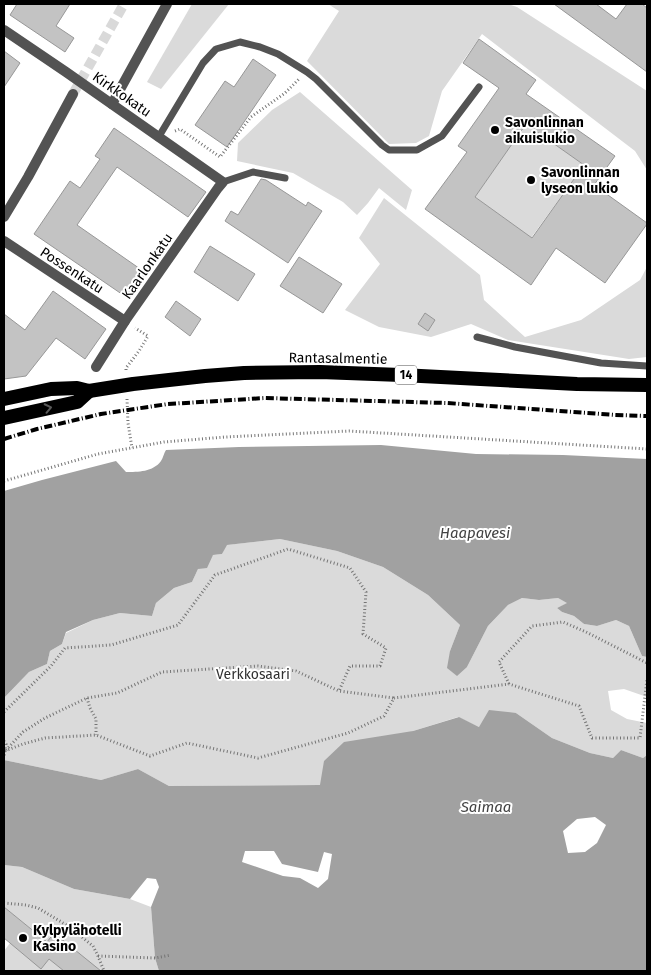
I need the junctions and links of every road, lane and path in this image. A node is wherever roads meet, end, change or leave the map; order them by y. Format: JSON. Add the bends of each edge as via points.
{"nodes":[{"id":1,"x":167,"y":4,"type":"edge"},
{"id":2,"x":4,"y":30,"type":"edge"},
{"id":3,"x":307,"y":72,"type":"junction"},
{"id":4,"x":479,"y":87,"type":"dead end"},
{"id":5,"x":73,"y":94,"type":"tunnel mouth"},
{"id":6,"x":112,"y":104,"type":"junction"},
{"id":7,"x":173,"y":132,"type":"dead end"},
{"id":8,"x":158,"y":138,"type":"junction"},
{"id":9,"x":285,"y":178,"type":"dead end"},
{"id":10,"x":223,"y":182,"type":"junction"},
{"id":11,"x":4,"y":217,"type":"edge"},
{"id":12,"x":8,"y":244,"type":"edge"},
{"id":13,"x":125,"y":321,"type":"junction"},
{"id":14,"x":148,"y":336,"type":"dead end"},
{"id":15,"x":478,"y":337,"type":"dead end"},
{"id":16,"x":647,"y":366,"type":"edge"},
{"id":17,"x":96,"y":367,"type":"dead end"},
{"id":18,"x":126,"y":377,"type":"dead end"},
{"id":19,"x":647,"y":385,"type":"edge"},
{"id":20,"x":95,"y":390,"type":"junction"},
{"id":21,"x":127,"y":396,"type":"dead end"},
{"id":22,"x":6,"y":398,"type":"edge"},
{"id":23,"x":4,"y":418,"type":"edge"},
{"id":24,"x":132,"y":448,"type":"junction"},
{"id":25,"x":647,"y":449,"type":"edge"},
{"id":26,"x":4,"y":481,"type":"edge"},
{"id":27,"x":647,"y":663,"type":"edge"},
{"id":28,"x":647,"y":679,"type":"edge"},
{"id":29,"x":509,"y":684,"type":"junction"},
{"id":30,"x":339,"y":691,"type":"junction"},
{"id":31,"x":87,"y":698,"type":"junction"},
{"id":32,"x":394,"y":698,"type":"junction"},
{"id":33,"x":4,"y":712,"type":"edge"},
{"id":34,"x":96,"y":735,"type":"junction"},
{"id":35,"x":4,"y":741,"type":"edge"},
{"id":36,"x":5,"y":751,"type":"junction"},
{"id":37,"x":4,"y":757,"type":"edge"},
{"id":38,"x":4,"y":902,"type":"edge"},
{"id":39,"x":171,"y":955,"type":"dead end"},
{"id":40,"x":98,"y":956,"type":"junction"},
{"id":41,"x":104,"y":971,"type":"edge"}],
"edges":[{"from":1,"to":6,"type":"street"},
{"from":2,"to":6,"type":"street","name":"Kirkkokatu"},
{"from":3,"to":4,"type":"lane","via":[[390,150],[417,150],[442,136]]},
{"from":3,"to":7,"type":"path","via":[[285,93],[251,117],[220,157],[180,129]]},
{"from":3,"to":8,"type":"lane","via":[[278,54],[240,42],[216,49],[203,62]]},
{"from":5,"to":11,"type":"street"},
{"from":6,"to":8,"type":"street","name":"Kirkkokatu"},
{"from":8,"to":10,"type":"street","name":"Kirkkokatu"},
{"from":9,"to":10,"type":"lane","via":[[253,172]]},
{"from":10,"to":13,"type":"street","name":"Kaarlonkatu"},
{"from":12,"to":13,"type":"street","name":"Possenkatu"},
{"from":13,"to":17,"type":"street","name":"Kaarlonkatu"},
{"from":14,"to":18,"type":"path","via":[[126,368]]},
{"from":15,"to":16,"type":"lane","via":[[592,361]]},
{"from":19,"to":20,"type":"highway","name":"Rantasalmentie","number":"14","via":[[320,372],[205,376]]},
{"from":20,"to":22,"type":"highway","name":"Rantasalmentie","number":"14","via":[[51,389]]},
{"from":23,"to":20,"type":"highway","name":"Rantasalmentie","number":"14","one_way":true,"via":[[77,402]]},
{"from":21,"to":24,"type":"path"},
{"from":24,"to":25,"type":"path","via":[[225,437],[349,431]]},
{"from":24,"to":26,"type":"path","via":[[98,454]]},
{"from":27,"to":29,"type":"path","via":[[562,622],[532,626],[499,662]]},
{"from":28,"to":29,"type":"path","via":[[640,738],[592,738],[578,706]]},
{"from":29,"to":32,"type":"path"},
{"from":30,"to":31,"type":"path","via":[[296,671],[258,666],[162,672],[117,693]]},
{"from":30,"to":32,"type":"path"},
{"from":30,"to":33,"type":"path","via":[[350,666],[380,666],[386,648],[363,634],[366,592],[350,568],[288,549],[215,575],[178,625],[111,645],[65,648]]},
{"from":31,"to":34,"type":"path","via":[[96,719]]},
{"from":31,"to":36,"type":"path","via":[[23,732]]},
{"from":32,"to":34,"type":"path","via":[[384,716],[348,733],[258,758],[187,743],[150,756]]},
{"from":34,"to":36,"type":"path","via":[[45,738]]},
{"from":35,"to":36,"type":"path"},
{"from":36,"to":37,"type":"path"},
{"from":38,"to":40,"type":"path","via":[[38,908],[68,926],[93,946]]},
{"from":39,"to":40,"type":"path","via":[[155,958]]},
{"from":40,"to":41,"type":"path"}]}
